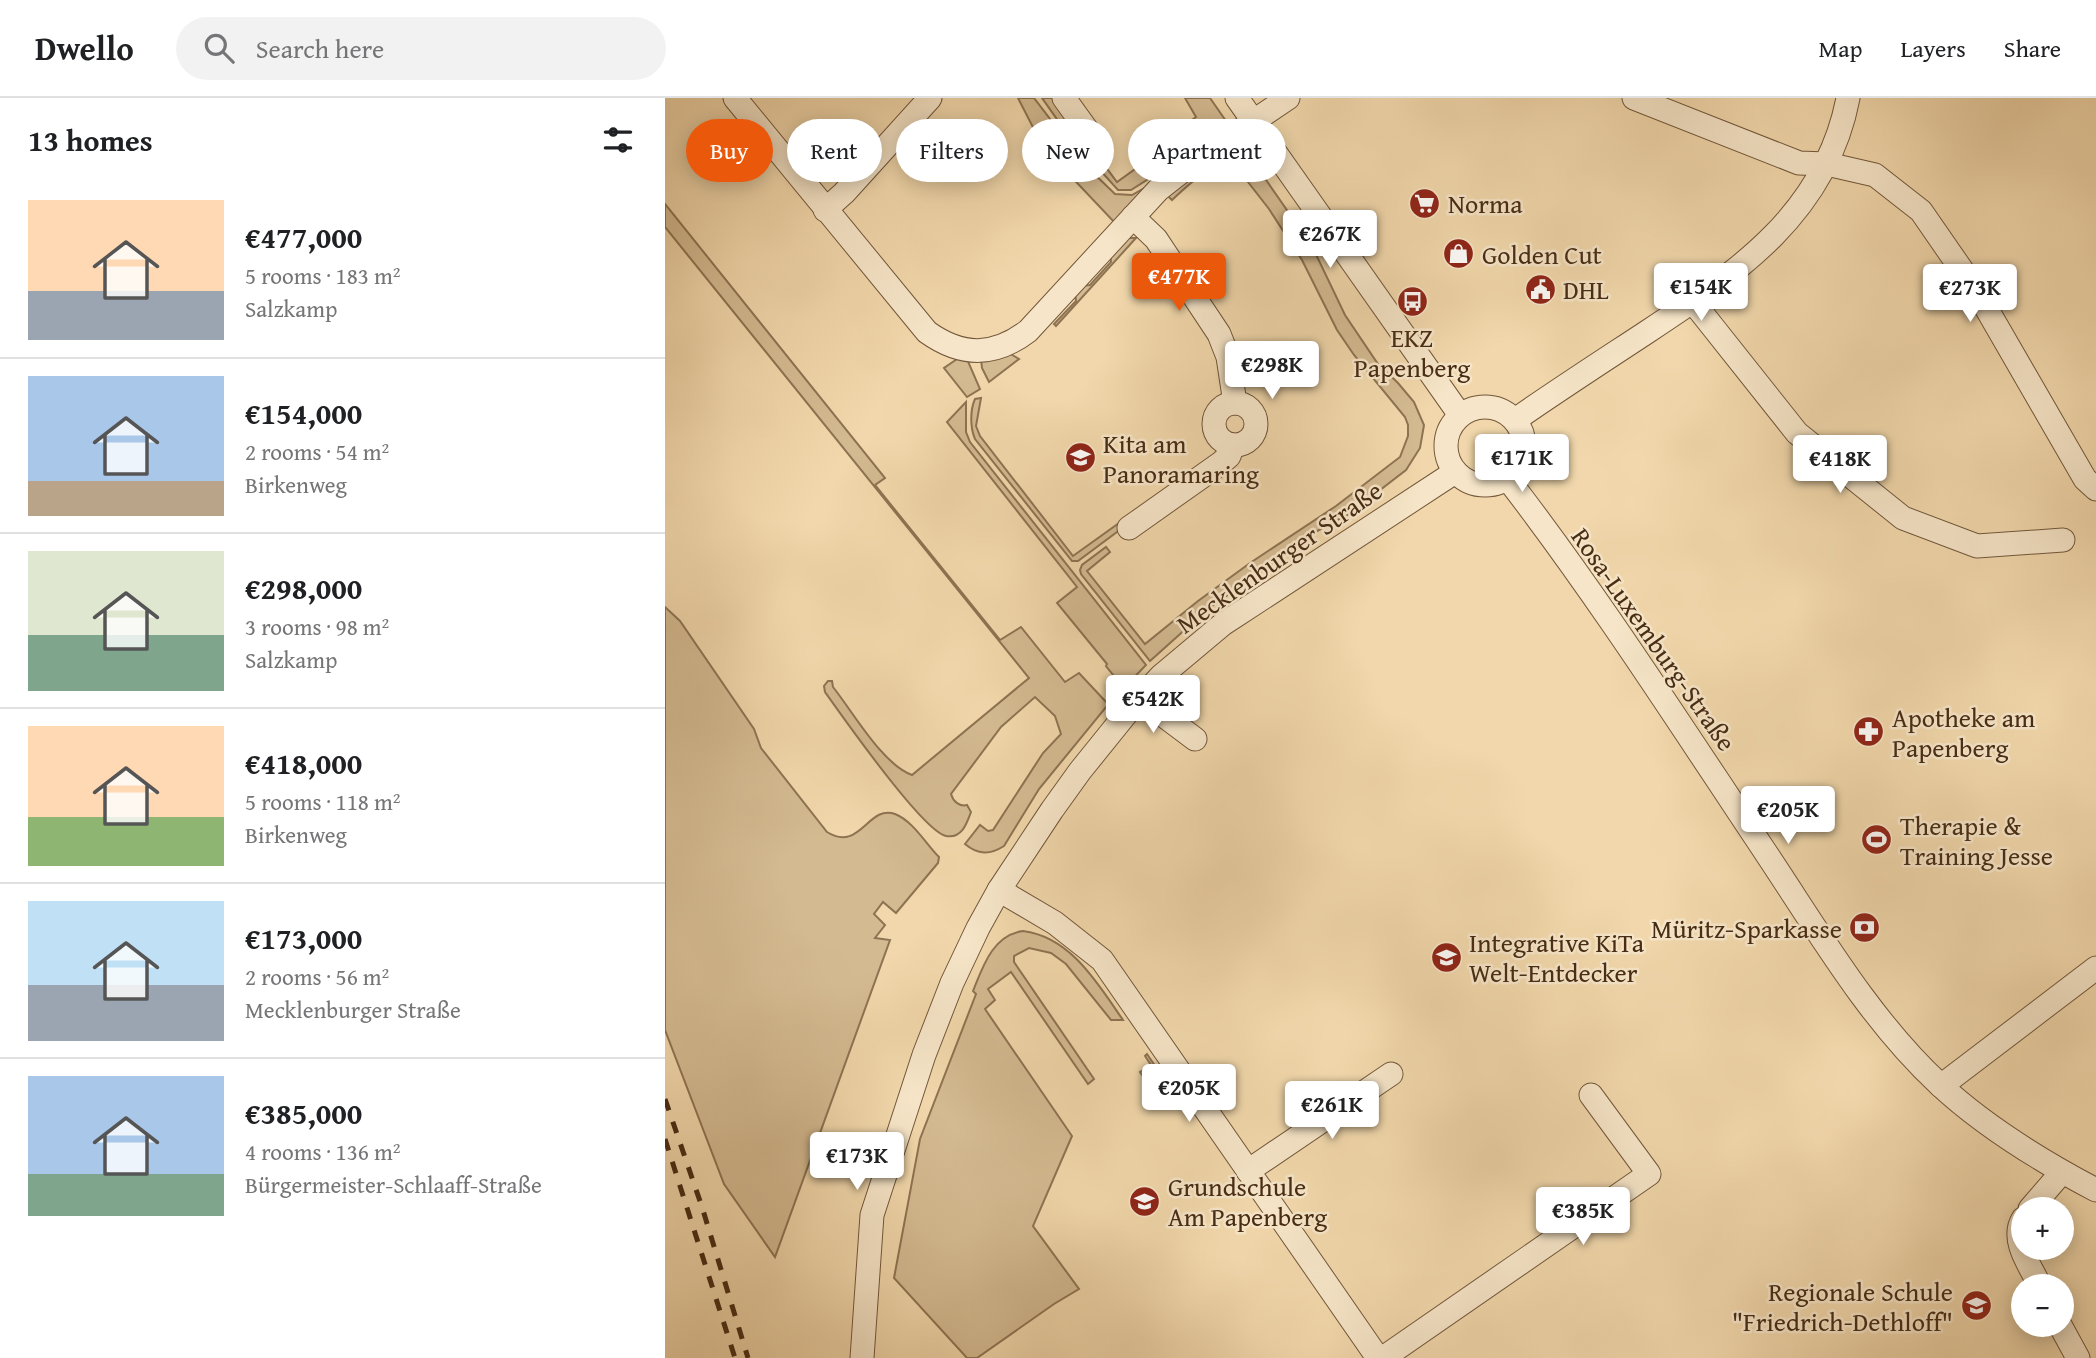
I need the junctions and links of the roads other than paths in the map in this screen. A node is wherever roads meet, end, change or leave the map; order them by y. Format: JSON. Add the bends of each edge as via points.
{"nodes":[{"id":1,"x":735,"y":98,"type":"edge"},
{"id":2,"x":930,"y":98,"type":"edge"},
{"id":3,"x":1064,"y":98,"type":"edge"},
{"id":4,"x":1237,"y":98,"type":"edge"},
{"id":5,"x":1287,"y":98,"type":"edge"},
{"id":6,"x":1634,"y":98,"type":"edge"},
{"id":7,"x":1848,"y":98,"type":"edge"},
{"id":8,"x":1079,"y":119,"type":"edge"},
{"id":9,"x":1252,"y":119,"type":"edge"},
{"id":10,"x":1258,"y":119,"type":"edge"},
{"id":11,"x":1827,"y":163,"type":"junction"},
{"id":12,"x":1286,"y":168,"type":"edge"},
{"id":13,"x":1168,"y":182,"type":"edge"},
{"id":14,"x":825,"y":210,"type":"junction"},
{"id":15,"x":1133,"y":217,"type":"junction"},
{"id":16,"x":1693,"y":302,"type":"junction"},
{"id":17,"x":1235,"y":403,"type":"junction"},
{"id":18,"x":1460,"y":415,"type":"junction"},
{"id":19,"x":1515,"y":420,"type":"junction"},
{"id":20,"x":1233,"y":445,"type":"junction"},
{"id":21,"x":1455,"y":472,"type":"junction"},
{"id":22,"x":1507,"y":478,"type":"junction"},
{"id":23,"x":2096,"y":489,"type":"edge"},
{"id":24,"x":1129,"y":528,"type":"dead end"},
{"id":25,"x":2063,"y":540,"type":"dead end"},
{"id":26,"x":1142,"y":696,"type":"junction"},
{"id":27,"x":1195,"y":739,"type":"dead end"},
{"id":28,"x":999,"y":890,"type":"junction"},
{"id":29,"x":2096,"y":968,"type":"edge"},
{"id":30,"x":1391,"y":1074,"type":"dead end"},
{"id":31,"x":1941,"y":1086,"type":"junction"},
{"id":32,"x":1591,"y":1095,"type":"dead end"},
{"id":33,"x":1248,"y":1171,"type":"junction"},
{"id":34,"x":2062,"y":1172,"type":"junction"},
{"id":35,"x":2096,"y":1190,"type":"edge"},
{"id":36,"x":2040,"y":1197,"type":"edge"},
{"id":37,"x":2067,"y":1337,"type":"edge"},
{"id":38,"x":862,"y":1358,"type":"edge"},
{"id":39,"x":1378,"y":1358,"type":"edge"},
{"id":40,"x":1383,"y":1358,"type":"edge"},
{"id":41,"x":2078,"y":1358,"type":"edge"}],
"edges":[{"from":1,"to":14,"type":"street"},
{"from":2,"to":14,"type":"street"},
{"from":3,"to":8,"type":"street"},
{"from":4,"to":9,"type":"street"},
{"from":5,"to":10,"type":"street"},
{"from":6,"to":11,"type":"street","via":[[1799,163]]},
{"from":7,"to":11,"type":"street","via":[[1843,125]]},
{"from":11,"to":16,"type":"street","via":[[1778,233]]},
{"from":11,"to":23,"type":"street","via":[[1875,175],[1921,211],[1977,292],[2085,479]]},
{"from":12,"to":18,"type":"street"},
{"from":13,"to":15,"type":"street"},
{"from":14,"to":15,"type":"street","via":[[927,332],[950,346],[975,351],[1004,346],[1028,331]]},
{"from":15,"to":17,"type":"street","via":[[1156,239],[1219,334],[1228,357]]},
{"from":16,"to":19,"type":"street"},
{"from":16,"to":25,"type":"street","via":[[1797,433],[1903,518],[1977,546]]},
{"from":17,"to":20,"type":"street","via":[[1223,406],[1213,423],[1221,440]]},
{"from":17,"to":20,"type":"street","via":[[1253,412],[1256,425],[1251,438]]},
{"from":18,"to":19,"type":"street","via":[[1478,407],[1498,409]]},
{"from":18,"to":21,"type":"street","via":[[1446,438],[1446,453]]},
{"from":19,"to":22,"type":"street","via":[[1524,444],[1523,457]]},
{"from":20,"to":24,"type":"street","via":[[1221,463]]},
{"from":21,"to":22,"type":"street","via":[[1480,485]]},
{"from":21,"to":26,"type":"street","name":"Mecklenburger Straße","via":[[1223,624]]},
{"from":22,"to":31,"type":"street","name":"Rosa-Luxemburg-Straße","via":[[1626,643],[1841,965]]},
{"from":26,"to":27,"type":"street"},
{"from":26,"to":28,"type":"street","name":"Mecklenburger Straße","via":[[1080,771]]},
{"from":28,"to":33,"type":"street","via":[[1055,923],[1102,960]]},
{"from":28,"to":38,"type":"street","name":"Mecklenburger Straße","via":[[952,983],[872,1215]]},
{"from":29,"to":31,"type":"street"},
{"from":30,"to":33,"type":"street"},
{"from":31,"to":34,"type":"street","name":"Rosa-Luxemburg-Straße"},
{"from":32,"to":40,"type":"street","via":[[1649,1174]]},
{"from":33,"to":39,"type":"street"},
{"from":34,"to":35,"type":"street","name":"Rosa-Luxemburg-Straße"},
{"from":34,"to":36,"type":"street"},
{"from":37,"to":41,"type":"street"}]}
